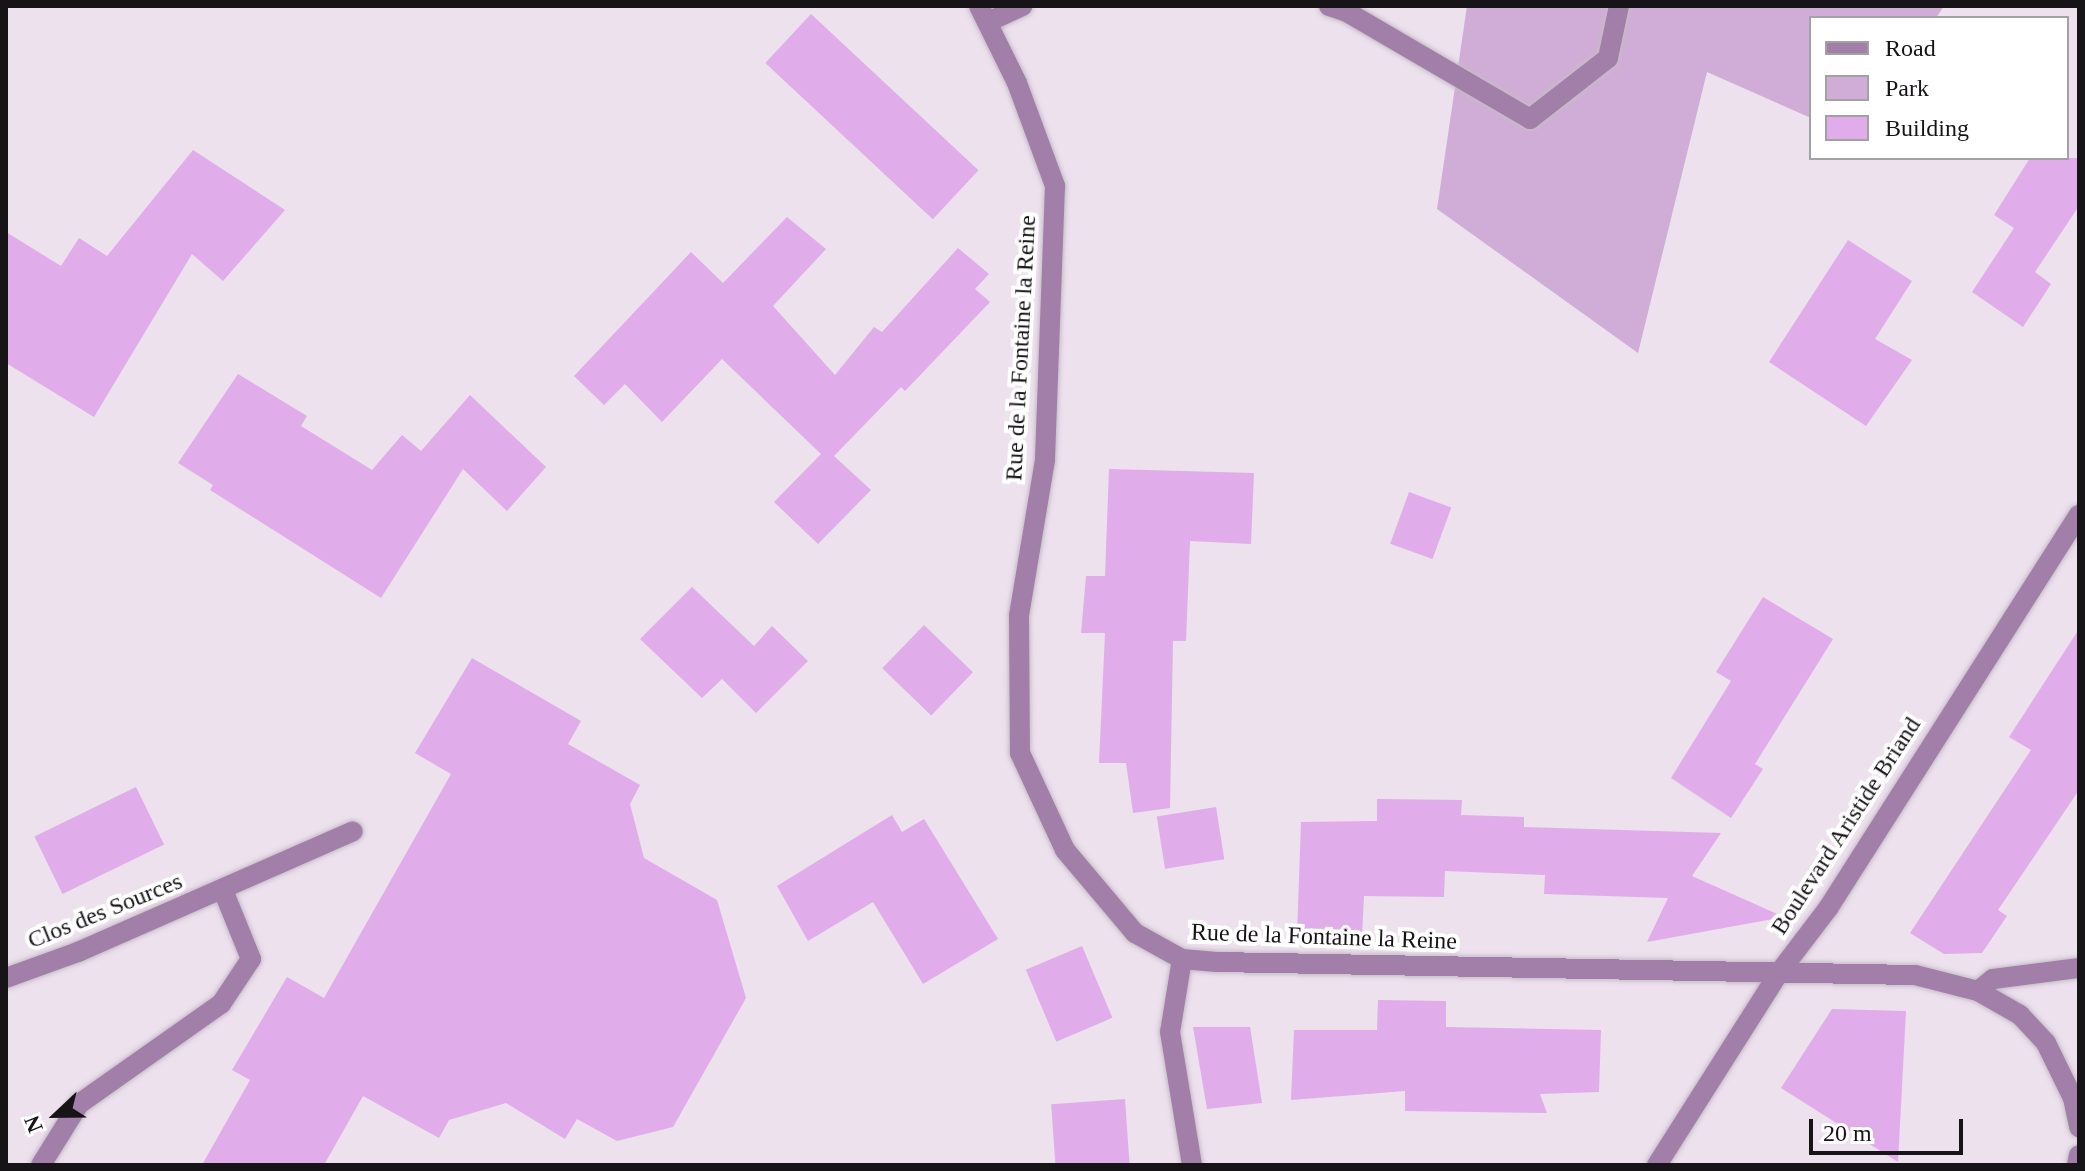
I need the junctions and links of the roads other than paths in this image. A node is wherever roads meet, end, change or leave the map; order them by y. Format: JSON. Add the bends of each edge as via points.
{"nodes":[{"id":1,"x":1022,"y":6,"type":"edge"},
{"id":2,"x":1329,"y":6,"type":"edge"},
{"id":3,"x":1619,"y":6,"type":"edge"},
{"id":4,"x":983,"y":14,"type":"edge"},
{"id":5,"x":2079,"y":515,"type":"edge"},
{"id":6,"x":353,"y":831,"type":"dead end"},
{"id":7,"x":223,"y":890,"type":"junction"},
{"id":8,"x":1182,"y":959,"type":"junction"},
{"id":9,"x":2079,"y":968,"type":"edge"},
{"id":10,"x":1778,"y":974,"type":"junction"},
{"id":11,"x":6,"y":978,"type":"edge"},
{"id":12,"x":1978,"y":991,"type":"junction"},
{"id":13,"x":2079,"y":1127,"type":"edge"},
{"id":14,"x":2079,"y":1155,"type":"edge"},
{"id":15,"x":41,"y":1165,"type":"edge"},
{"id":16,"x":1192,"y":1165,"type":"edge"},
{"id":17,"x":1657,"y":1165,"type":"edge"},
{"id":18,"x":2077,"y":1165,"type":"edge"}],
"edges":[{"from":1,"to":4,"type":"street"},
{"from":2,"to":3,"type":"street","via":[[1530,119],[1608,58]]},
{"from":4,"to":8,"type":"street","name":"Rue de la Fontaine la Reine","via":[[1017,83],[1055,186],[1045,460],[1019,616],[1020,753],[1065,850],[1135,933]]},
{"from":5,"to":10,"type":"street","name":"Boulevard Aristide Briand","via":[[1829,907]]},
{"from":6,"to":7,"type":"street","name":"Clos des Sources"},
{"from":7,"to":11,"type":"street","name":"Clos des Sources"},
{"from":7,"to":15,"type":"street","via":[[251,959],[221,1004],[79,1104]]},
{"from":8,"to":10,"type":"street","name":"Rue de la Fontaine la Reine"},
{"from":8,"to":16,"type":"street","via":[[1170,1032]]},
{"from":9,"to":12,"type":"street","via":[[1993,979]]},
{"from":10,"to":12,"type":"street","name":"Rue de la Fontaine la Reine","via":[[1915,975]]},
{"from":10,"to":17,"type":"street","name":"Boulevard Aristide Briand"},
{"from":12,"to":13,"type":"street","name":"Rue de la Fontaine la Reine","via":[[2020,1015],[2046,1043],[2073,1098]]},
{"from":14,"to":18,"type":"street"}]}
